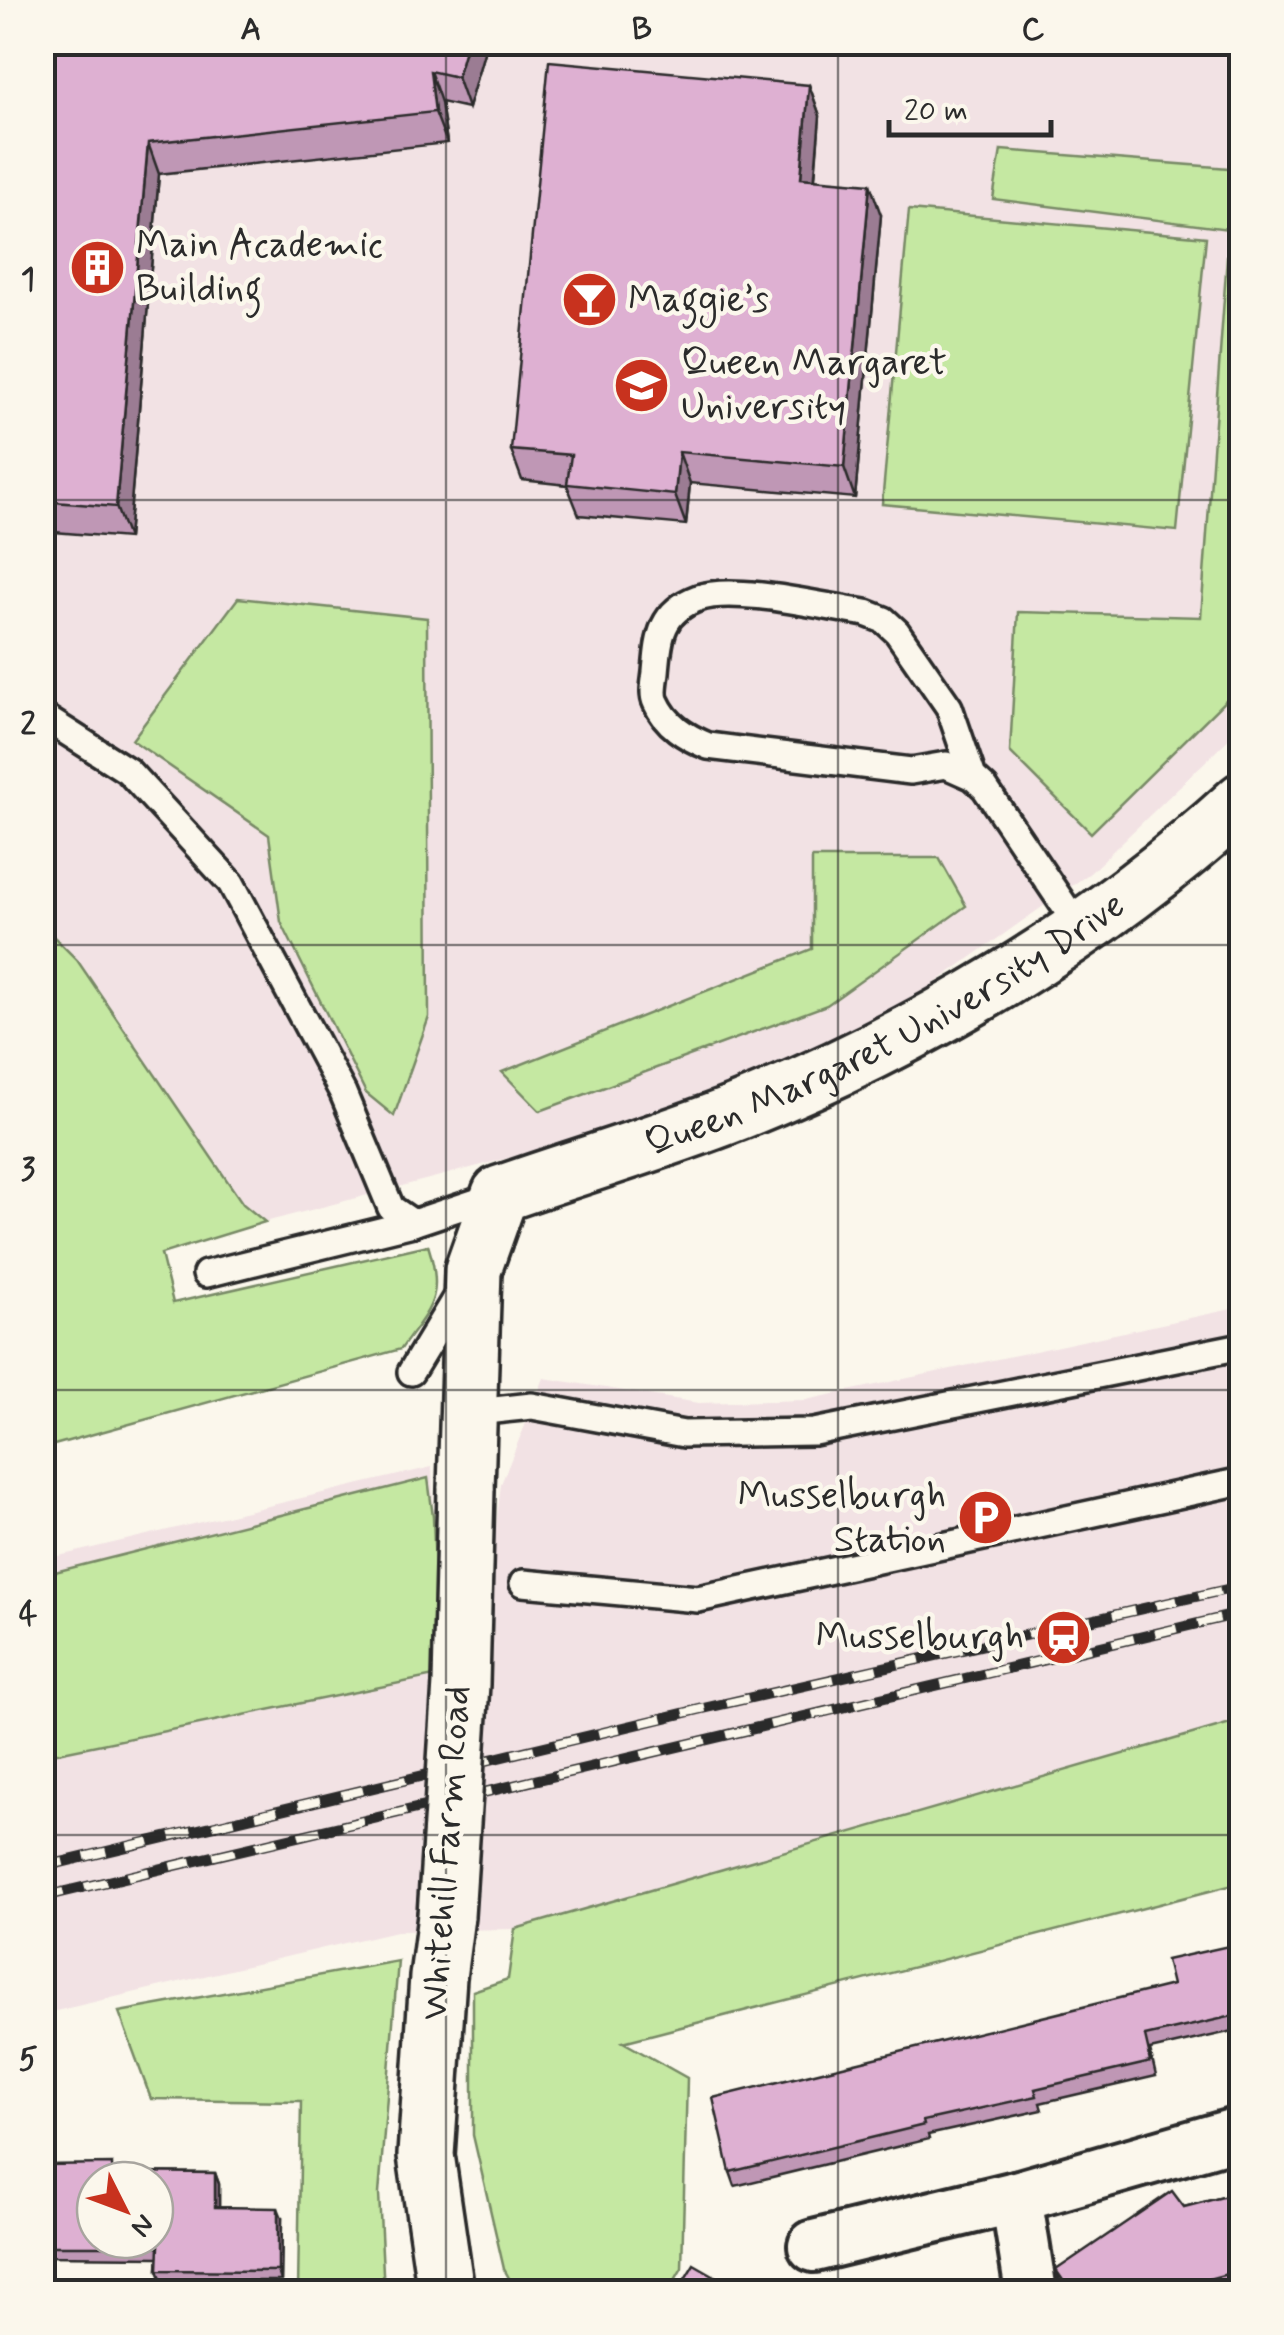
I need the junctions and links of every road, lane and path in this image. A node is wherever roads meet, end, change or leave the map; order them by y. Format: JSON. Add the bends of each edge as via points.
{"nodes":[{"id":1,"x":42,"y":716,"type":"edge"},
{"id":2,"x":973,"y":777,"type":"junction"},
{"id":3,"x":1242,"y":801,"type":"edge"},
{"id":4,"x":1080,"y":929,"type":"junction"},
{"id":5,"x":500,"y":1194,"type":"junction"},
{"id":6,"x":414,"y":1223,"type":"junction"},
{"id":7,"x":473,"y":1270,"type":"junction"},
{"id":8,"x":206,"y":1274,"type":"dead end"},
{"id":9,"x":1242,"y":1346,"type":"edge"},
{"id":10,"x":411,"y":1372,"type":"dead end"},
{"id":11,"x":467,"y":1412,"type":"junction"},
{"id":12,"x":1242,"y":1482,"type":"edge"},
{"id":13,"x":522,"y":1582,"type":"dead end"},
{"id":14,"x":1242,"y":2132,"type":"edge"},
{"id":15,"x":1016,"y":2197,"type":"junction"},
{"id":16,"x":814,"y":2246,"type":"dead end"},
{"id":17,"x":446,"y":2292,"type":"edge"},
{"id":18,"x":1031,"y":2292,"type":"edge"}],
"edges":[{"from":1,"to":6,"type":"lane","via":[[128,770],[232,883],[344,1093],[391,1208]]},
{"from":2,"to":2,"type":"lane","via":[[946,765],[911,772],[708,746],[687,737],[653,699],[660,630],[675,611],[725,592],[884,620],[948,706]]},
{"from":2,"to":4,"type":"lane"},
{"from":3,"to":4,"type":"street","name":"Queen Margaret University Drive"},
{"from":4,"to":5,"type":"street","name":"Queen Margaret University Drive","via":[[827,1073],[652,1144]]},
{"from":5,"to":6,"type":"lane"},
{"from":5,"to":7,"type":"street","name":"Whitehill Farm Road"},
{"from":6,"to":8,"type":"lane"},
{"from":7,"to":10,"type":"lane"},
{"from":7,"to":11,"type":"street","name":"Whitehill Farm Road"},
{"from":9,"to":11,"type":"lane","via":[[814,1432],[684,1434],[532,1406]]},
{"from":11,"to":17,"type":"street","name":"Whitehill Farm Road","bridge":true,"via":[[461,1684],[426,2155]]},
{"from":12,"to":13,"type":"lane","via":[[698,1600]]},
{"from":14,"to":15,"type":"street"},
{"from":15,"to":16,"type":"street"},
{"from":15,"to":18,"type":"street"}]}
